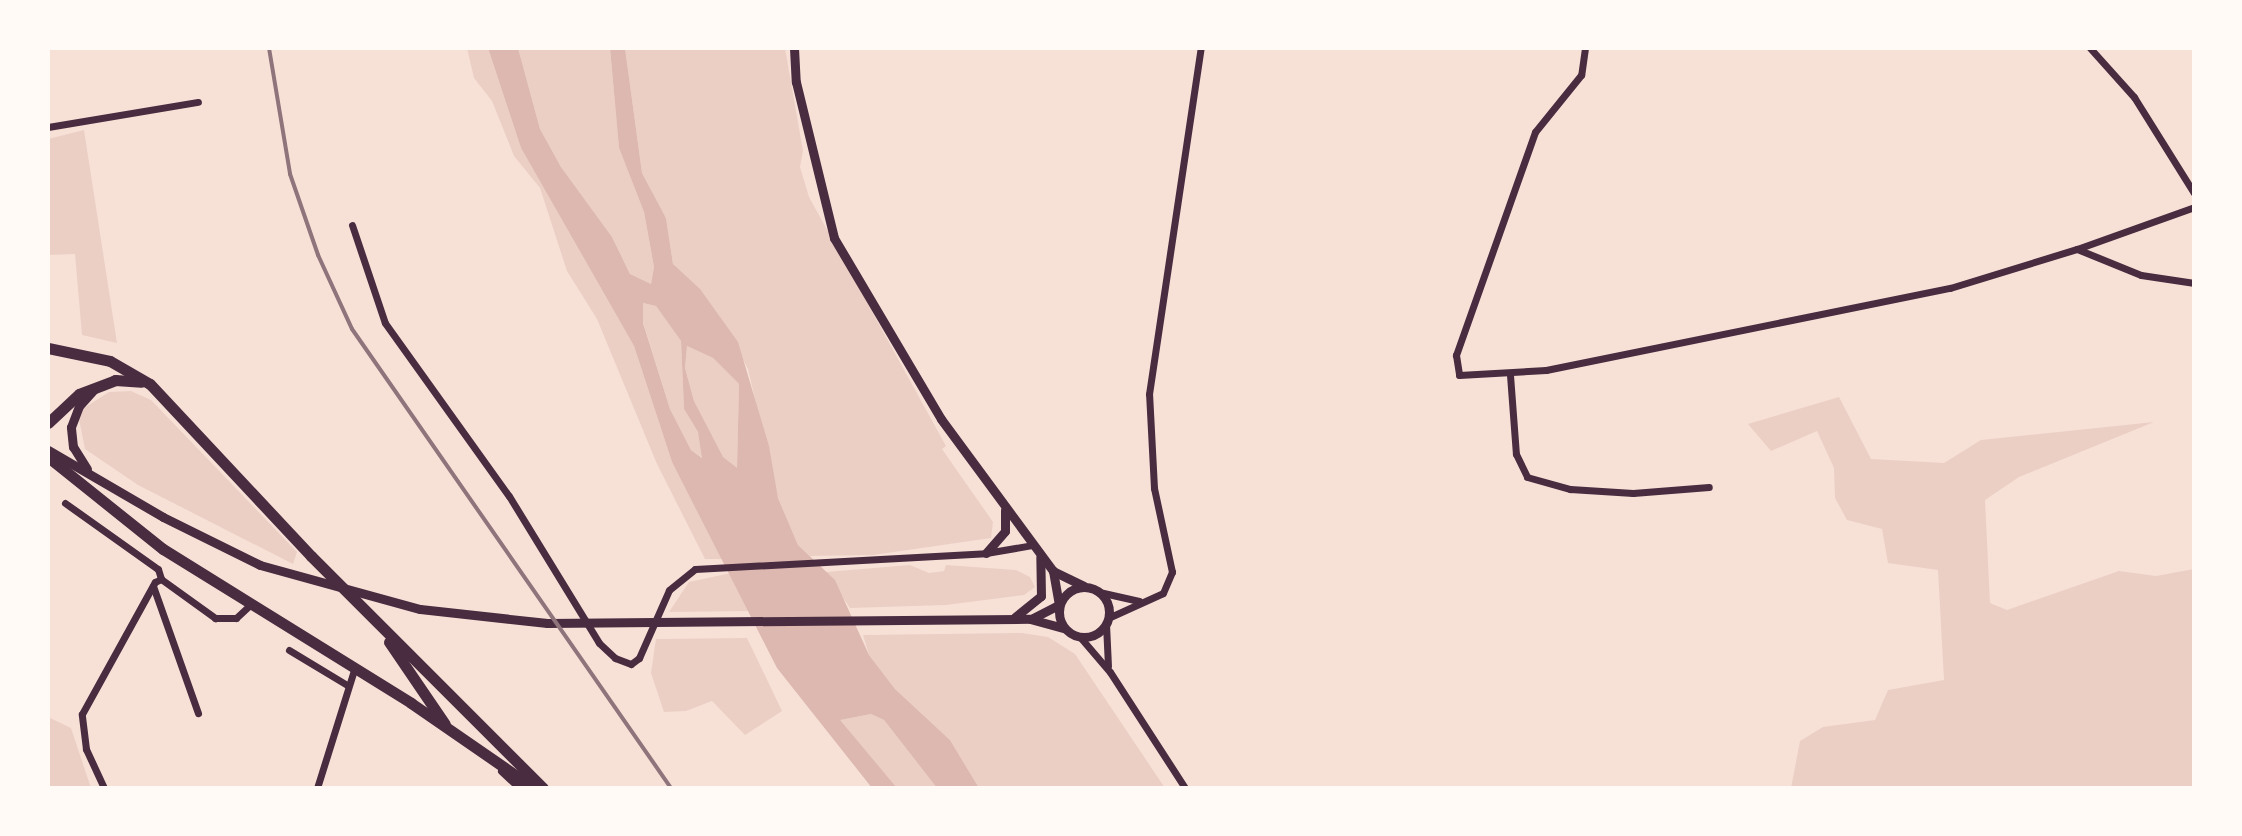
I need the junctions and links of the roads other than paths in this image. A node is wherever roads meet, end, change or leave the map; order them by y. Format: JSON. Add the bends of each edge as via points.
{"nodes":[{"id":1,"x":794,"y":48,"type":"edge"},
{"id":2,"x":1201,"y":48,"type":"edge"},
{"id":3,"x":1585,"y":48,"type":"edge"},
{"id":4,"x":2090,"y":48,"type":"edge"},
{"id":5,"x":198,"y":102,"type":"dead end"},
{"id":6,"x":48,"y":127,"type":"edge"},
{"id":7,"x":2194,"y":193,"type":"edge"},
{"id":8,"x":2194,"y":207,"type":"edge"},
{"id":9,"x":352,"y":225,"type":"dead end"},
{"id":10,"x":2077,"y":249,"type":"junction"},
{"id":11,"x":2194,"y":283,"type":"edge"},
{"id":12,"x":48,"y":348,"type":"edge"},
{"id":13,"x":1510,"y":375,"type":"junction"},
{"id":14,"x":150,"y":384,"type":"junction"},
{"id":15,"x":96,"y":387,"type":"junction"},
{"id":16,"x":48,"y":423,"type":"edge"},
{"id":17,"x":48,"y":450,"type":"edge"},
{"id":18,"x":48,"y":457,"type":"edge"},
{"id":19,"x":91,"y":475,"type":"junction"},
{"id":20,"x":1709,"y":487,"type":"dead end"},
{"id":21,"x":65,"y":503,"type":"dead end"},
{"id":22,"x":1005,"y":506,"type":"junction"},
{"id":23,"x":1035,"y":548,"type":"junction"},
{"id":24,"x":986,"y":553,"type":"junction"},
{"id":25,"x":1053,"y":571,"type":"junction"},
{"id":26,"x":161,"y":579,"type":"junction"},
{"id":27,"x":153,"y":586,"type":"junction"},
{"id":28,"x":1084,"y":586,"type":"junction"},
{"id":29,"x":1099,"y":592,"type":"junction"},
{"id":30,"x":1141,"y":602,"type":"junction"},
{"id":31,"x":1059,"y":605,"type":"junction"},
{"id":32,"x":249,"y":606,"type":"junction"},
{"id":33,"x":370,"y":616,"type":"junction"},
{"id":34,"x":1010,"y":619,"type":"junction"},
{"id":35,"x":1030,"y":619,"type":"junction"},
{"id":36,"x":1107,"y":621,"type":"junction"},
{"id":37,"x":1064,"y":628,"type":"junction"},
{"id":38,"x":1080,"y":637,"type":"junction"},
{"id":39,"x":289,"y":650,"type":"dead end"},
{"id":40,"x":354,"y":670,"type":"junction"},
{"id":41,"x":1110,"y":672,"type":"junction"},
{"id":42,"x":347,"y":685,"type":"junction"},
{"id":43,"x":198,"y":713,"type":"dead end"},
{"id":44,"x":446,"y":727,"type":"junction"},
{"id":45,"x":479,"y":750,"type":"junction"},
{"id":46,"x":104,"y":788,"type":"edge"},
{"id":47,"x":317,"y":788,"type":"edge"},
{"id":48,"x":519,"y":788,"type":"edge"},
{"id":49,"x":534,"y":788,"type":"edge"},
{"id":50,"x":543,"y":788,"type":"edge"},
{"id":51,"x":1185,"y":788,"type":"edge"}],
"edges":[{"from":1,"to":22,"type":"street","via":[[796,82],[834,238],[941,419]]},
{"from":2,"to":30,"type":"street","via":[[1149,394],[1154,488],[1172,572],[1168,587]]},
{"from":3,"to":13,"type":"street","via":[[1581,75],[1535,132],[1454,366],[1459,375],[1474,378]]},
{"from":4,"to":7,"type":"street","via":[[2134,97]]},
{"from":5,"to":6,"type":"street"},
{"from":8,"to":10,"type":"street"},
{"from":9,"to":24,"type":"street","via":[[385,323],[509,496],[599,643],[615,658],[631,664],[639,658],[669,590],[695,569]]},
{"from":10,"to":11,"type":"street","via":[[2141,275]]},
{"from":10,"to":13,"type":"street","via":[[1950,288]]},
{"from":12,"to":14,"type":"main road","via":[[110,361]]},
{"from":13,"to":20,"type":"street","via":[[1516,454],[1527,477],[1570,489],[1633,493]]},
{"from":14,"to":15,"type":"main road","via":[[125,379]]},
{"from":14,"to":33,"type":"main road"},
{"from":15,"to":16,"type":"main road","via":[[67,403]]},
{"from":15,"to":19,"type":"street","via":[[79,406],[71,427],[73,447]]},
{"from":17,"to":19,"type":"street"},
{"from":18,"to":32,"type":"main road","via":[[102,505]]},
{"from":19,"to":34,"type":"street","via":[[260,565],[365,598],[486,619],[606,625]]},
{"from":21,"to":26,"type":"street","via":[[158,569]]},
{"from":22,"to":23,"type":"street"},
{"from":22,"to":24,"type":"street","via":[[1005,531]]},
{"from":23,"to":24,"type":"street"},
{"from":23,"to":25,"type":"street"},
{"from":23,"to":34,"type":"street","via":[[1044,576],[1041,596]]},
{"from":25,"to":28,"type":"street"},
{"from":25,"to":31,"type":"street"},
{"from":26,"to":27,"type":"street"},
{"from":26,"to":32,"type":"street","via":[[215,618],[236,618]]},
{"from":27,"to":43,"type":"street"},
{"from":27,"to":46,"type":"street","via":[[82,714],[86,749]]},
{"from":28,"to":29,"type":"street"},
{"from":28,"to":31,"type":"street","via":[[1068,591]]},
{"from":29,"to":30,"type":"street"},
{"from":29,"to":36,"type":"street"},
{"from":30,"to":36,"type":"street"},
{"from":31,"to":35,"type":"street"},
{"from":31,"to":37,"type":"street"},
{"from":32,"to":40,"type":"main road"},
{"from":33,"to":44,"type":"main road"},
{"from":33,"to":50,"type":"main road"},
{"from":34,"to":35,"type":"street"},
{"from":35,"to":37,"type":"street"},
{"from":36,"to":38,"type":"street","via":[[1098,633]]},
{"from":36,"to":41,"type":"street","via":[[1103,652]]},
{"from":37,"to":38,"type":"street"},
{"from":38,"to":41,"type":"street"},
{"from":39,"to":42,"type":"street"},
{"from":40,"to":42,"type":"street"},
{"from":40,"to":44,"type":"main road"},
{"from":41,"to":51,"type":"street"},
{"from":42,"to":47,"type":"street"},
{"from":44,"to":45,"type":"main road"},
{"from":45,"to":48,"type":"street"},
{"from":45,"to":49,"type":"main road"}]}
